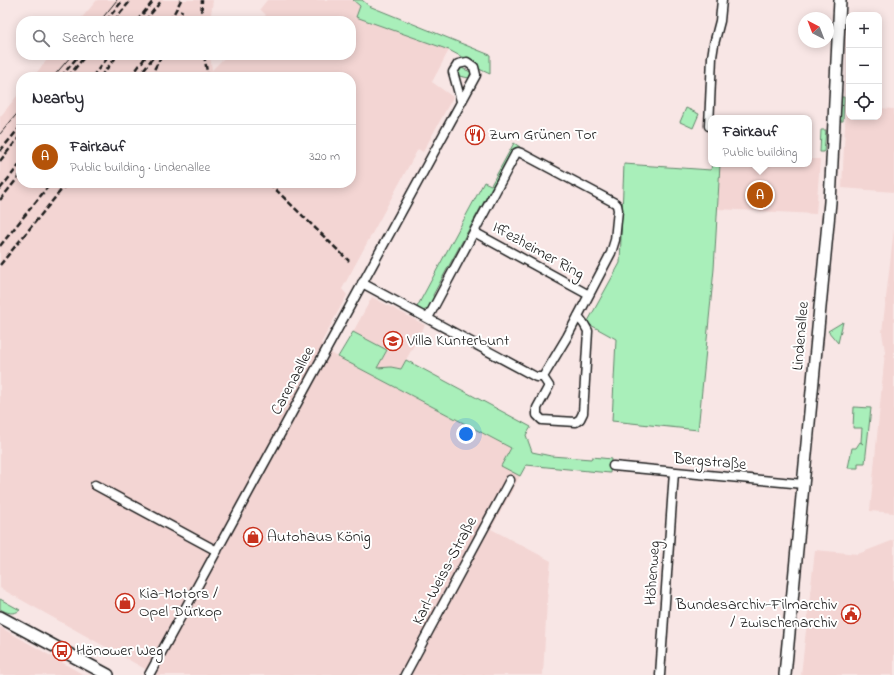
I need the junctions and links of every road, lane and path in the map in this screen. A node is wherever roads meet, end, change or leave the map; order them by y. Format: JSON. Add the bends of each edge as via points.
{"nodes":[{"id":1,"x":722,"y":0,"type":"edge"},
{"id":2,"x":840,"y":0,"type":"edge"},
{"id":3,"x":461,"y":101,"type":"dead end"},
{"id":4,"x":709,"y":115,"type":"edge"},
{"id":5,"x":474,"y":232,"type":"junction"},
{"id":6,"x":362,"y":283,"type":"junction"},
{"id":7,"x":589,"y":295,"type":"junction"},
{"id":8,"x":578,"y":316,"type":"junction"},
{"id":9,"x":428,"y":318,"type":"junction"},
{"id":10,"x":543,"y":377,"type":"junction"},
{"id":11,"x":613,"y":466,"type":"dead end"},
{"id":12,"x":674,"y":472,"type":"junction"},
{"id":13,"x":510,"y":480,"type":"dead end"},
{"id":14,"x":803,"y":484,"type":"junction"},
{"id":15,"x":95,"y":485,"type":"dead end"},
{"id":16,"x":217,"y":551,"type":"junction"},
{"id":17,"x":0,"y":617,"type":"edge"},
{"id":18,"x":108,"y":675,"type":"edge"},
{"id":19,"x":149,"y":675,"type":"edge"},
{"id":20,"x":405,"y":675,"type":"edge"},
{"id":21,"x":660,"y":675,"type":"edge"},
{"id":22,"x":785,"y":675,"type":"edge"}],
"edges":[{"from":1,"to":4,"type":"street","via":[[712,57]]},
{"from":2,"to":14,"type":"street","name":"Lindenallee","via":[[831,190]]},
{"from":3,"to":6,"type":"street","name":"Carenaallee"},
{"from":5,"to":7,"type":"street","name":"Iffezheimer Ring"},
{"from":5,"to":7,"type":"street","name":"Iffezheimer Ring","via":[[517,152],[576,181],[617,204],[618,210],[615,240]]},
{"from":5,"to":9,"type":"street","name":"Iffezheimer Ring"},
{"from":6,"to":9,"type":"street"},
{"from":6,"to":16,"type":"street","name":"Carenaallee"},
{"from":7,"to":8,"type":"street","name":"Iffezheimer Ring"},
{"from":8,"to":10,"type":"street","name":"Iffezheimer Ring"},
{"from":8,"to":10,"type":"street","via":[[588,332],[583,413],[580,419],[576,422],[542,420],[536,415],[549,386]]},
{"from":9,"to":10,"type":"street","via":[[536,377]]},
{"from":11,"to":12,"type":"street","name":"Bergstraße"},
{"from":12,"to":14,"type":"street","name":"Bergstraße"},
{"from":12,"to":21,"type":"street","name":"Höhenweg"},
{"from":13,"to":20,"type":"street","name":"Karl-Weiss-Straße"},
{"from":14,"to":22,"type":"street","name":"Lindenallee"},
{"from":15,"to":16,"type":"street"},
{"from":16,"to":19,"type":"street","name":"Carenaallee"},
{"from":17,"to":18,"type":"street"}]}
